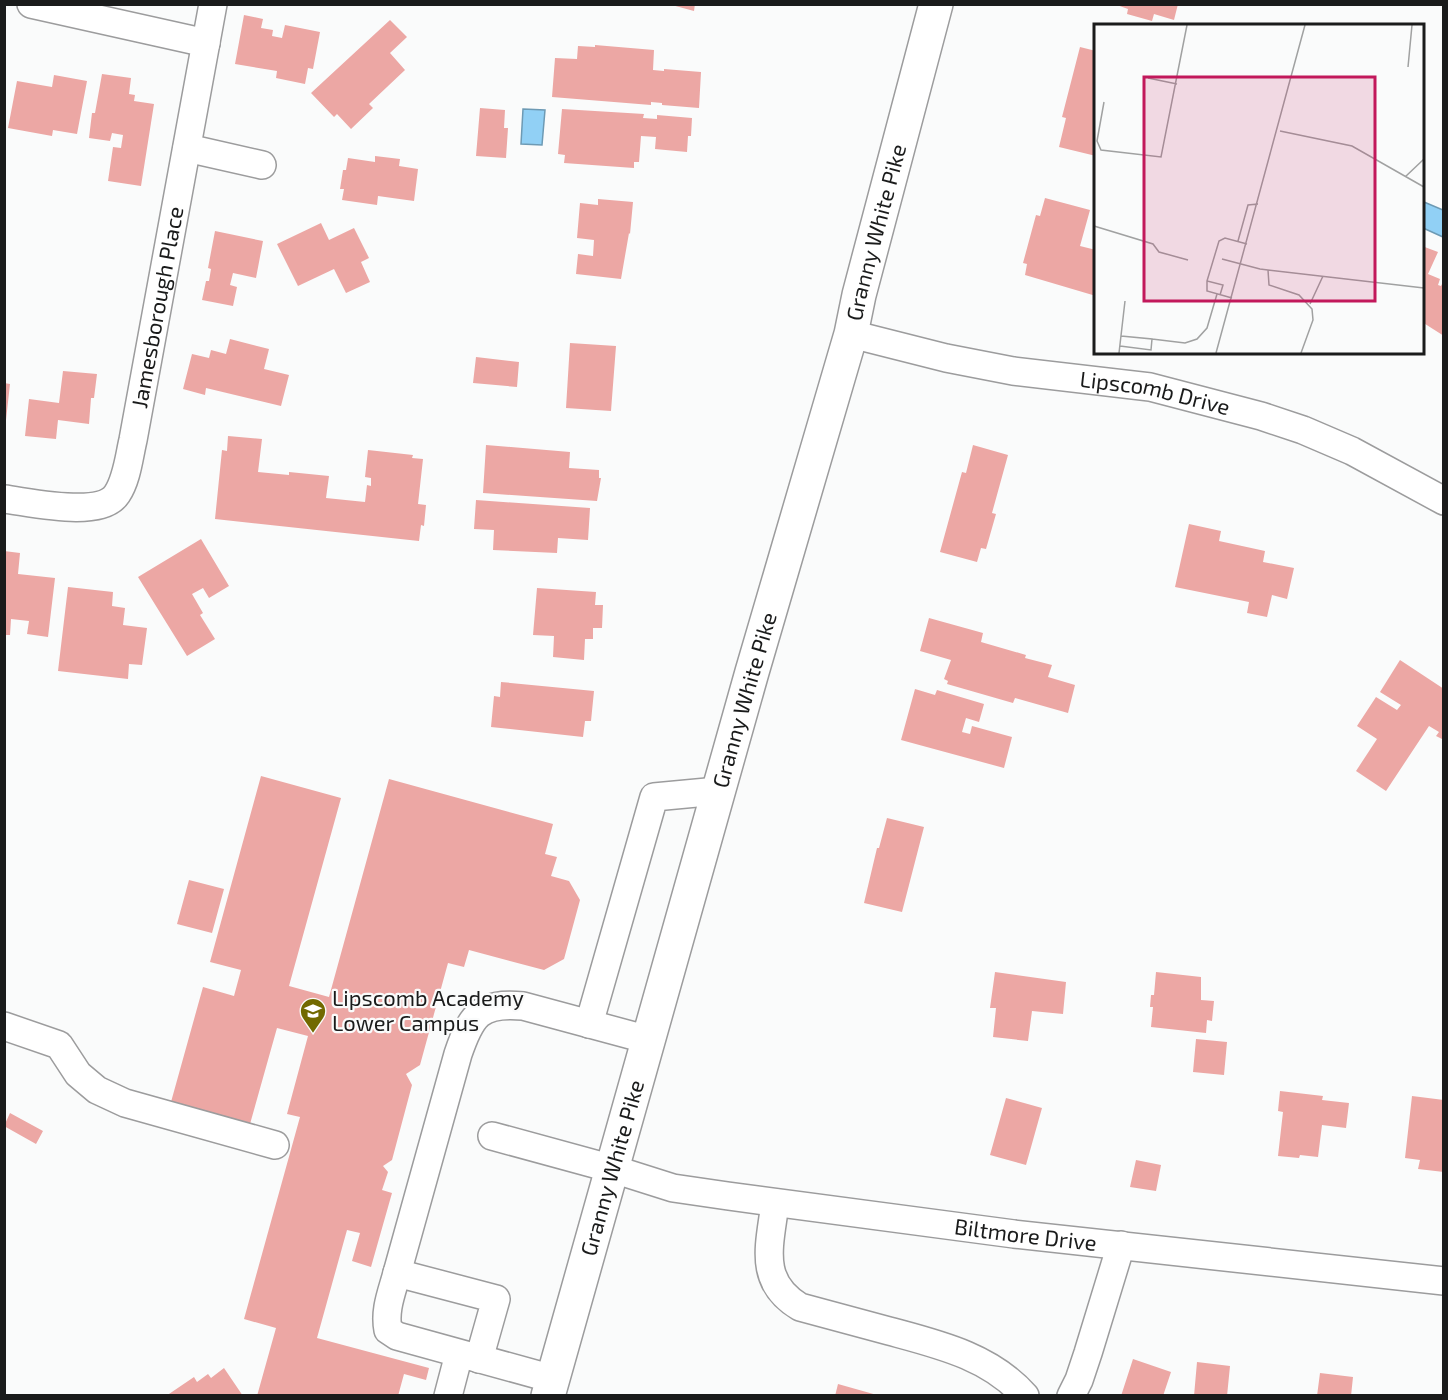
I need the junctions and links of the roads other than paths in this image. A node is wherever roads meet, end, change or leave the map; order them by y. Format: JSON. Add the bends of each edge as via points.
{"nodes":[{"id":1,"x":31,"y":4,"type":"edge"},
{"id":2,"x":213,"y":4,"type":"edge"},
{"id":3,"x":936,"y":4,"type":"edge"},
{"id":4,"x":206,"y":43,"type":"junction"},
{"id":5,"x":187,"y":148,"type":"junction"},
{"id":6,"x":262,"y":165,"type":"dead end"},
{"id":7,"x":850,"y":334,"type":"junction"},
{"id":8,"x":4,"y":499,"type":"edge"},
{"id":9,"x":1443,"y":501,"type":"edge"},
{"id":10,"x":718,"y":791,"type":"junction"},
{"id":11,"x":589,"y":1024,"type":"junction"},
{"id":12,"x":4,"y":1026,"type":"edge"},
{"id":13,"x":649,"y":1040,"type":"junction"},
{"id":14,"x":492,"y":1136,"type":"dead end"},
{"id":15,"x":275,"y":1145,"type":"dead end"},
{"id":16,"x":613,"y":1169,"type":"junction"},
{"id":17,"x":775,"y":1203,"type":"junction"},
{"id":18,"x":1121,"y":1245,"type":"junction"},
{"id":19,"x":397,"y":1272,"type":"junction"},
{"id":20,"x":1443,"y":1281,"type":"edge"},
{"id":21,"x":469,"y":1356,"type":"junction"},
{"id":22,"x":551,"y":1387,"type":"edge"},
{"id":23,"x":448,"y":1395,"type":"edge"},
{"id":24,"x":1025,"y":1395,"type":"edge"},
{"id":25,"x":1071,"y":1395,"type":"edge"}],
"edges":[{"from":1,"to":4,"type":"street"},
{"from":2,"to":4,"type":"street","name":"Jamesborough Place"},
{"from":3,"to":7,"type":"main road","name":"Granny White Pike"},
{"from":4,"to":5,"type":"street","name":"Jamesborough Place"},
{"from":5,"to":6,"type":"street"},
{"from":5,"to":8,"type":"street","name":"Jamesborough Place","via":[[133,440],[116,495],[105,504],[87,507]]},
{"from":7,"to":9,"type":"street","name":"Lipscomb Drive","via":[[1013,371],[1150,387],[1261,416],[1352,451]]},
{"from":7,"to":10,"type":"main road","name":"Granny White Pike"},
{"from":10,"to":11,"type":"street","via":[[654,797]]},
{"from":10,"to":13,"type":"main road","name":"Granny White Pike"},
{"from":11,"to":13,"type":"street"},
{"from":11,"to":19,"type":"street","via":[[509,1005],[486,1009],[469,1024]]},
{"from":12,"to":15,"type":"street","via":[[60,1045],[78,1074],[97,1090],[125,1103]]},
{"from":13,"to":16,"type":"main road","name":"Granny White Pike"},
{"from":14,"to":16,"type":"street","name":"Biltmore Drive"},
{"from":16,"to":17,"type":"street","name":"Biltmore Drive","via":[[673,1188]]},
{"from":16,"to":22,"type":"main road","name":"Granny White Pike"},
{"from":17,"to":18,"type":"street","name":"Biltmore Drive"},
{"from":17,"to":24,"type":"street","via":[[771,1268],[786,1299],[800,1307],[948,1347],[998,1372]]},
{"from":18,"to":20,"type":"street","name":"Biltmore Drive"},
{"from":18,"to":25,"type":"street"},
{"from":19,"to":21,"type":"street","via":[[387,1308],[388,1330],[405,1339]]},
{"from":19,"to":21,"type":"street","via":[[496,1299]]},
{"from":21,"to":22,"type":"street"},
{"from":21,"to":23,"type":"street"}]}
